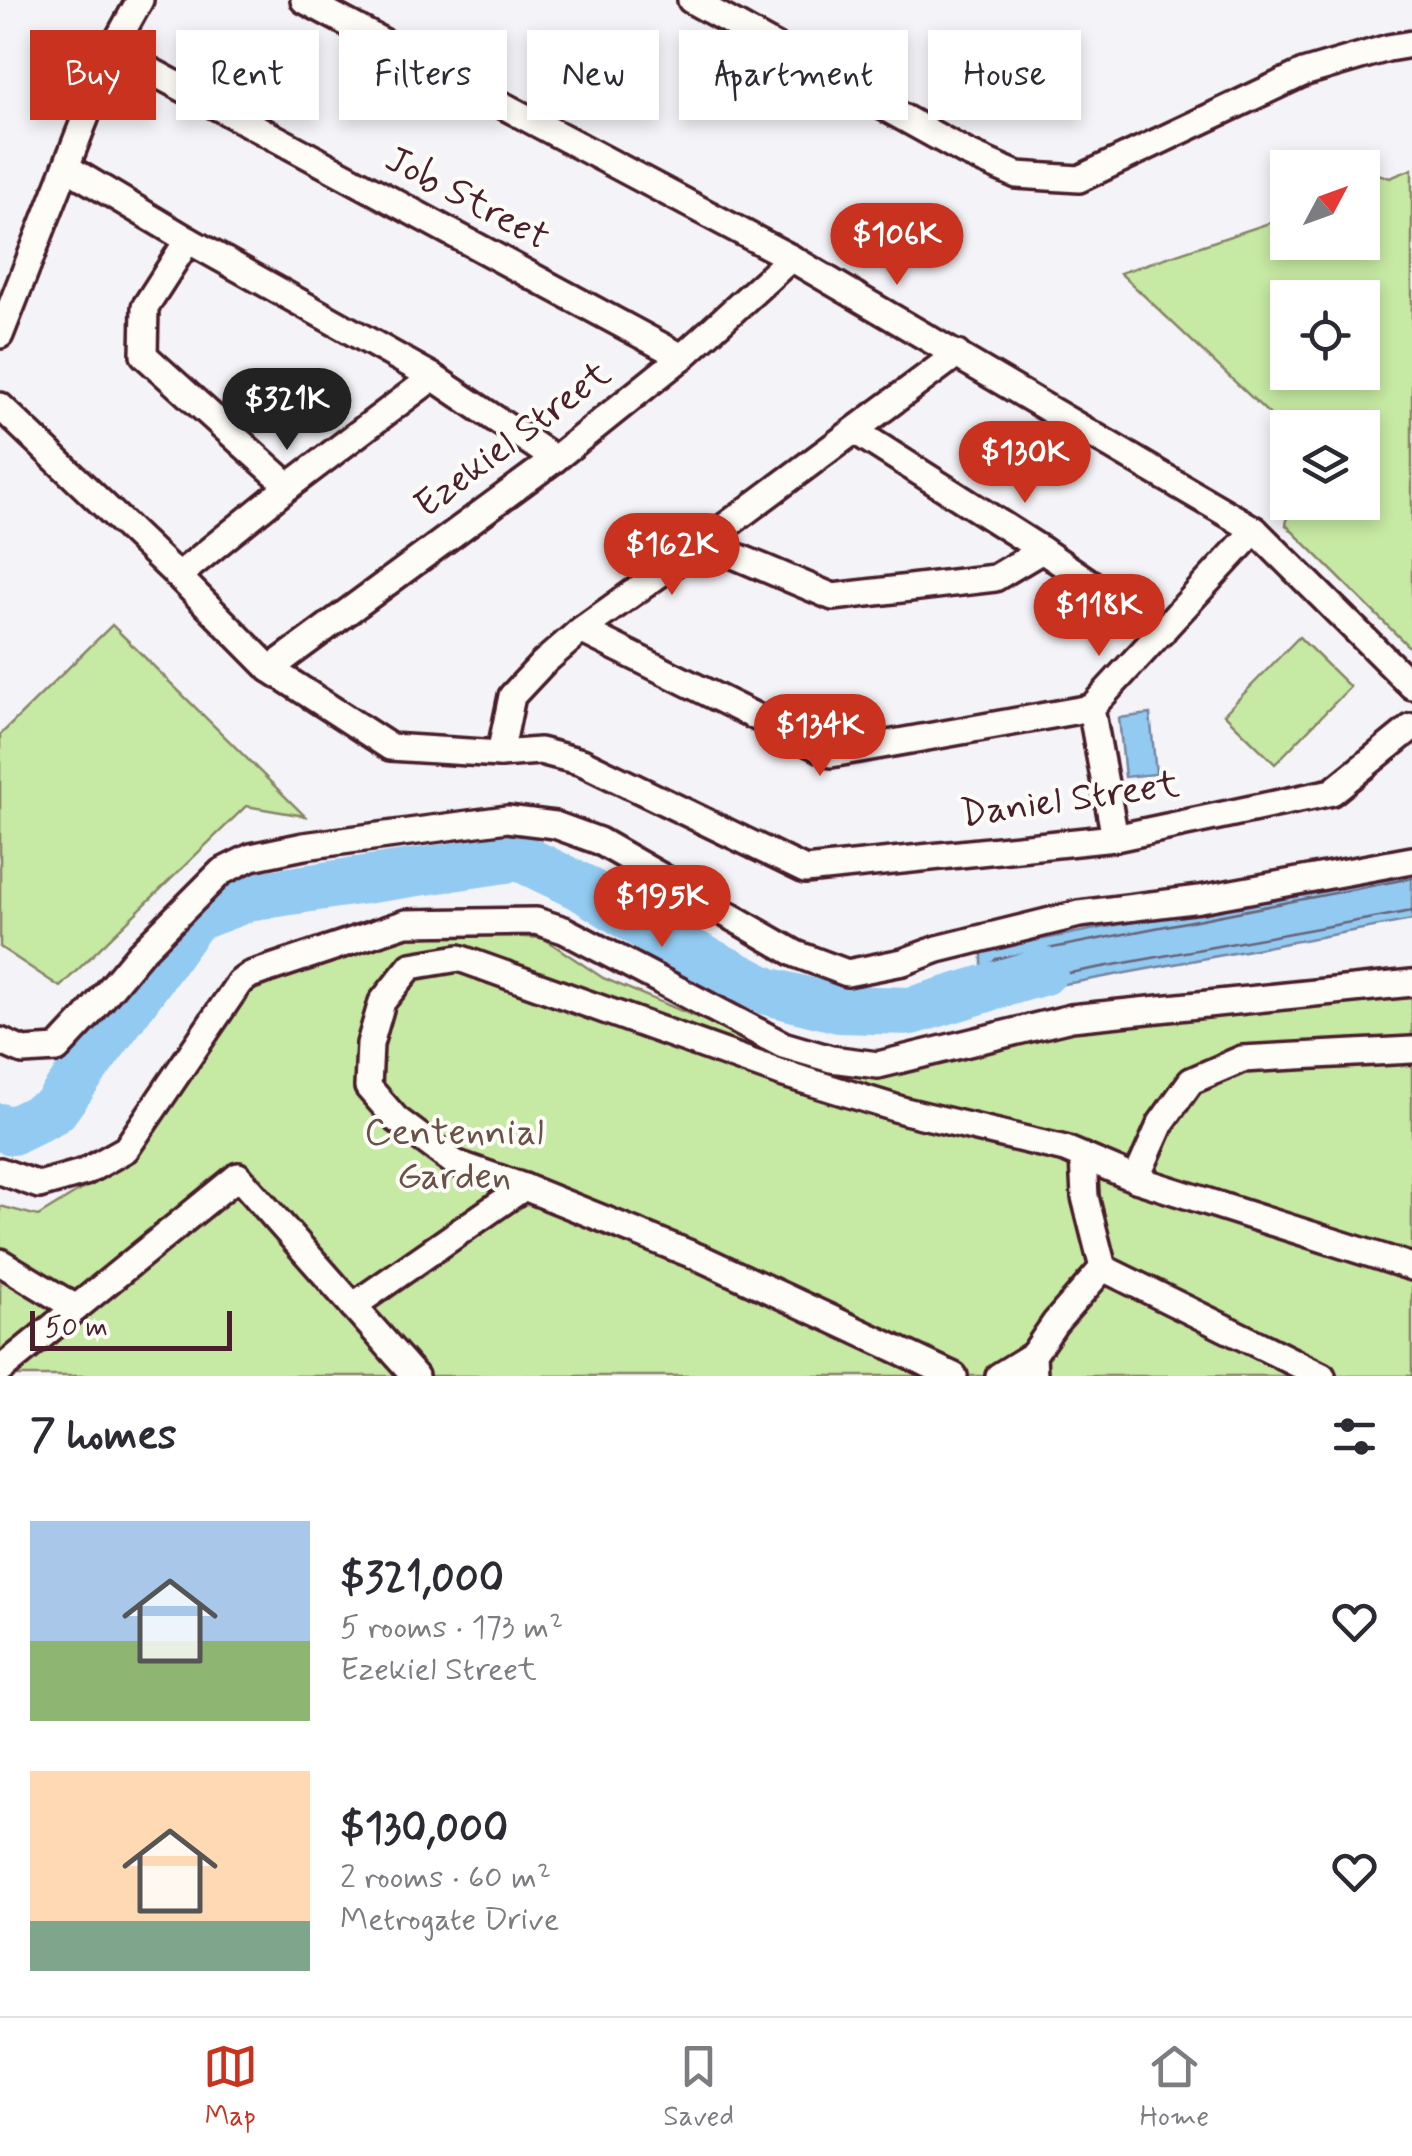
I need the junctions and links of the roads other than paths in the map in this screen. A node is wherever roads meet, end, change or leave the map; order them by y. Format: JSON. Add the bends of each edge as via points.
{"nodes":[{"id":1,"x":140,"y":0,"type":"edge"},
{"id":2,"x":304,"y":0,"type":"edge"},
{"id":3,"x":691,"y":0,"type":"edge"},
{"id":4,"x":123,"y":30,"type":"edge"},
{"id":5,"x":1412,"y":44,"type":"edge"},
{"id":6,"x":156,"y":74,"type":"edge"},
{"id":7,"x":84,"y":120,"type":"edge"},
{"id":8,"x":66,"y":167,"type":"junction"},
{"id":9,"x":188,"y":240,"type":"junction"},
{"id":10,"x":791,"y":258,"type":"junction"},
{"id":11,"x":0,"y":335,"type":"edge"},
{"id":12,"x":957,"y":354,"type":"junction"},
{"id":13,"x":682,"y":357,"type":"junction"},
{"id":14,"x":433,"y":377,"type":"junction"},
{"id":15,"x":0,"y":406,"type":"edge"},
{"id":16,"x":855,"y":431,"type":"junction"},
{"id":17,"x":554,"y":460,"type":"junction"},
{"id":18,"x":289,"y":486,"type":"junction"},
{"id":19,"x":1255,"y":530,"type":"junction"},
{"id":20,"x":707,"y":540,"type":"junction"},
{"id":21,"x":1042,"y":550,"type":"junction"},
{"id":22,"x":178,"y":576,"type":"junction"},
{"id":23,"x":581,"y":630,"type":"junction"},
{"id":24,"x":1162,"y":632,"type":"junction"},
{"id":25,"x":270,"y":669,"type":"junction"},
{"id":26,"x":1412,"y":686,"type":"edge"},
{"id":27,"x":1091,"y":708,"type":"junction"},
{"id":28,"x":1412,"y":728,"type":"edge"},
{"id":29,"x":500,"y":754,"type":"junction"},
{"id":30,"x":1115,"y":838,"type":"junction"},
{"id":31,"x":1412,"y":860,"type":"edge"},
{"id":32,"x":1412,"y":982,"type":"edge"},
{"id":33,"x":0,"y":1041,"type":"edge"},
{"id":34,"x":1412,"y":1050,"type":"edge"},
{"id":35,"x":1084,"y":1157,"type":"junction"},
{"id":36,"x":0,"y":1171,"type":"edge"},
{"id":37,"x":1125,"y":1174,"type":"junction"},
{"id":38,"x":524,"y":1187,"type":"junction"},
{"id":39,"x":1086,"y":1196,"type":"junction"},
{"id":40,"x":0,"y":1262,"type":"edge"},
{"id":41,"x":1412,"y":1267,"type":"edge"},
{"id":42,"x":1103,"y":1268,"type":"junction"},
{"id":43,"x":352,"y":1306,"type":"junction"},
{"id":44,"x":76,"y":1308,"type":"junction"},
{"id":45,"x":1033,"y":1365,"type":"edge"},
{"id":46,"x":0,"y":1370,"type":"edge"},
{"id":47,"x":415,"y":1376,"type":"edge"},
{"id":48,"x":954,"y":1376,"type":"edge"},
{"id":49,"x":999,"y":1376,"type":"edge"},
{"id":50,"x":1322,"y":1376,"type":"edge"}],
"edges":[{"from":1,"to":4,"type":"street"},
{"from":2,"to":10,"type":"street"},
{"from":3,"to":5,"type":"street","via":[[967,153],[1017,175],[1079,180],[1304,73]]},
{"from":6,"to":13,"type":"street","name":"Job Street"},
{"from":7,"to":8,"type":"street"},
{"from":8,"to":9,"type":"street"},
{"from":8,"to":11,"type":"street"},
{"from":9,"to":14,"type":"street"},
{"from":9,"to":18,"type":"street","via":[[145,307],[144,355]]},
{"from":10,"to":12,"type":"street"},
{"from":10,"to":13,"type":"street","name":"Ezekiel Street"},
{"from":12,"to":16,"type":"street"},
{"from":12,"to":19,"type":"street"},
{"from":13,"to":17,"type":"street","name":"Ezekiel Street"},
{"from":14,"to":17,"type":"street"},
{"from":14,"to":18,"type":"street"},
{"from":15,"to":22,"type":"street"},
{"from":16,"to":20,"type":"street"},
{"from":16,"to":21,"type":"street"},
{"from":17,"to":25,"type":"street","name":"Ezekiel Street"},
{"from":18,"to":22,"type":"street"},
{"from":19,"to":24,"type":"street"},
{"from":19,"to":26,"type":"street"},
{"from":20,"to":21,"type":"street","via":[[833,598],[996,578]]},
{"from":20,"to":23,"type":"street"},
{"from":21,"to":24,"type":"street"},
{"from":22,"to":25,"type":"street"},
{"from":23,"to":27,"type":"street","via":[[831,754]]},
{"from":23,"to":29,"type":"street","via":[[512,696]]},
{"from":24,"to":27,"type":"street"},
{"from":25,"to":29,"type":"street","name":"Daniel Street","via":[[390,747]]},
{"from":27,"to":30,"type":"street"},
{"from":28,"to":30,"type":"street","name":"Daniel Street","via":[[1332,792]]},
{"from":29,"to":30,"type":"street","name":"Daniel Street","via":[[540,751],[582,762],[805,870]]},
{"from":31,"to":33,"type":"street","via":[[1079,914],[847,973],[796,954],[599,841],[555,825],[489,822],[251,857],[221,872],[140,952],[57,1049],[23,1051]]},
{"from":32,"to":36,"type":"street","via":[[1070,1018],[878,1065],[783,1045],[536,921],[406,923],[239,983],[126,1149],[85,1172],[38,1185]]},
{"from":34,"to":37,"type":"street","via":[[1242,1059],[1190,1081]]},
{"from":35,"to":37,"type":"street"},
{"from":35,"to":38,"type":"street","via":[[905,1112],[459,958],[411,966],[382,1002],[370,1044],[368,1087],[447,1160]]},
{"from":35,"to":39,"type":"street"},
{"from":37,"to":39,"type":"street"},
{"from":37,"to":41,"type":"street"},
{"from":38,"to":43,"type":"street"},
{"from":38,"to":48,"type":"street","via":[[702,1259]]},
{"from":39,"to":42,"type":"street"},
{"from":40,"to":44,"type":"street"},
{"from":42,"to":45,"type":"street","via":[[1055,1323]]},
{"from":42,"to":50,"type":"street"},
{"from":43,"to":44,"type":"street","via":[[238,1176]]},
{"from":43,"to":47,"type":"street"},
{"from":44,"to":46,"type":"street"},
{"from":45,"to":49,"type":"street"}]}
